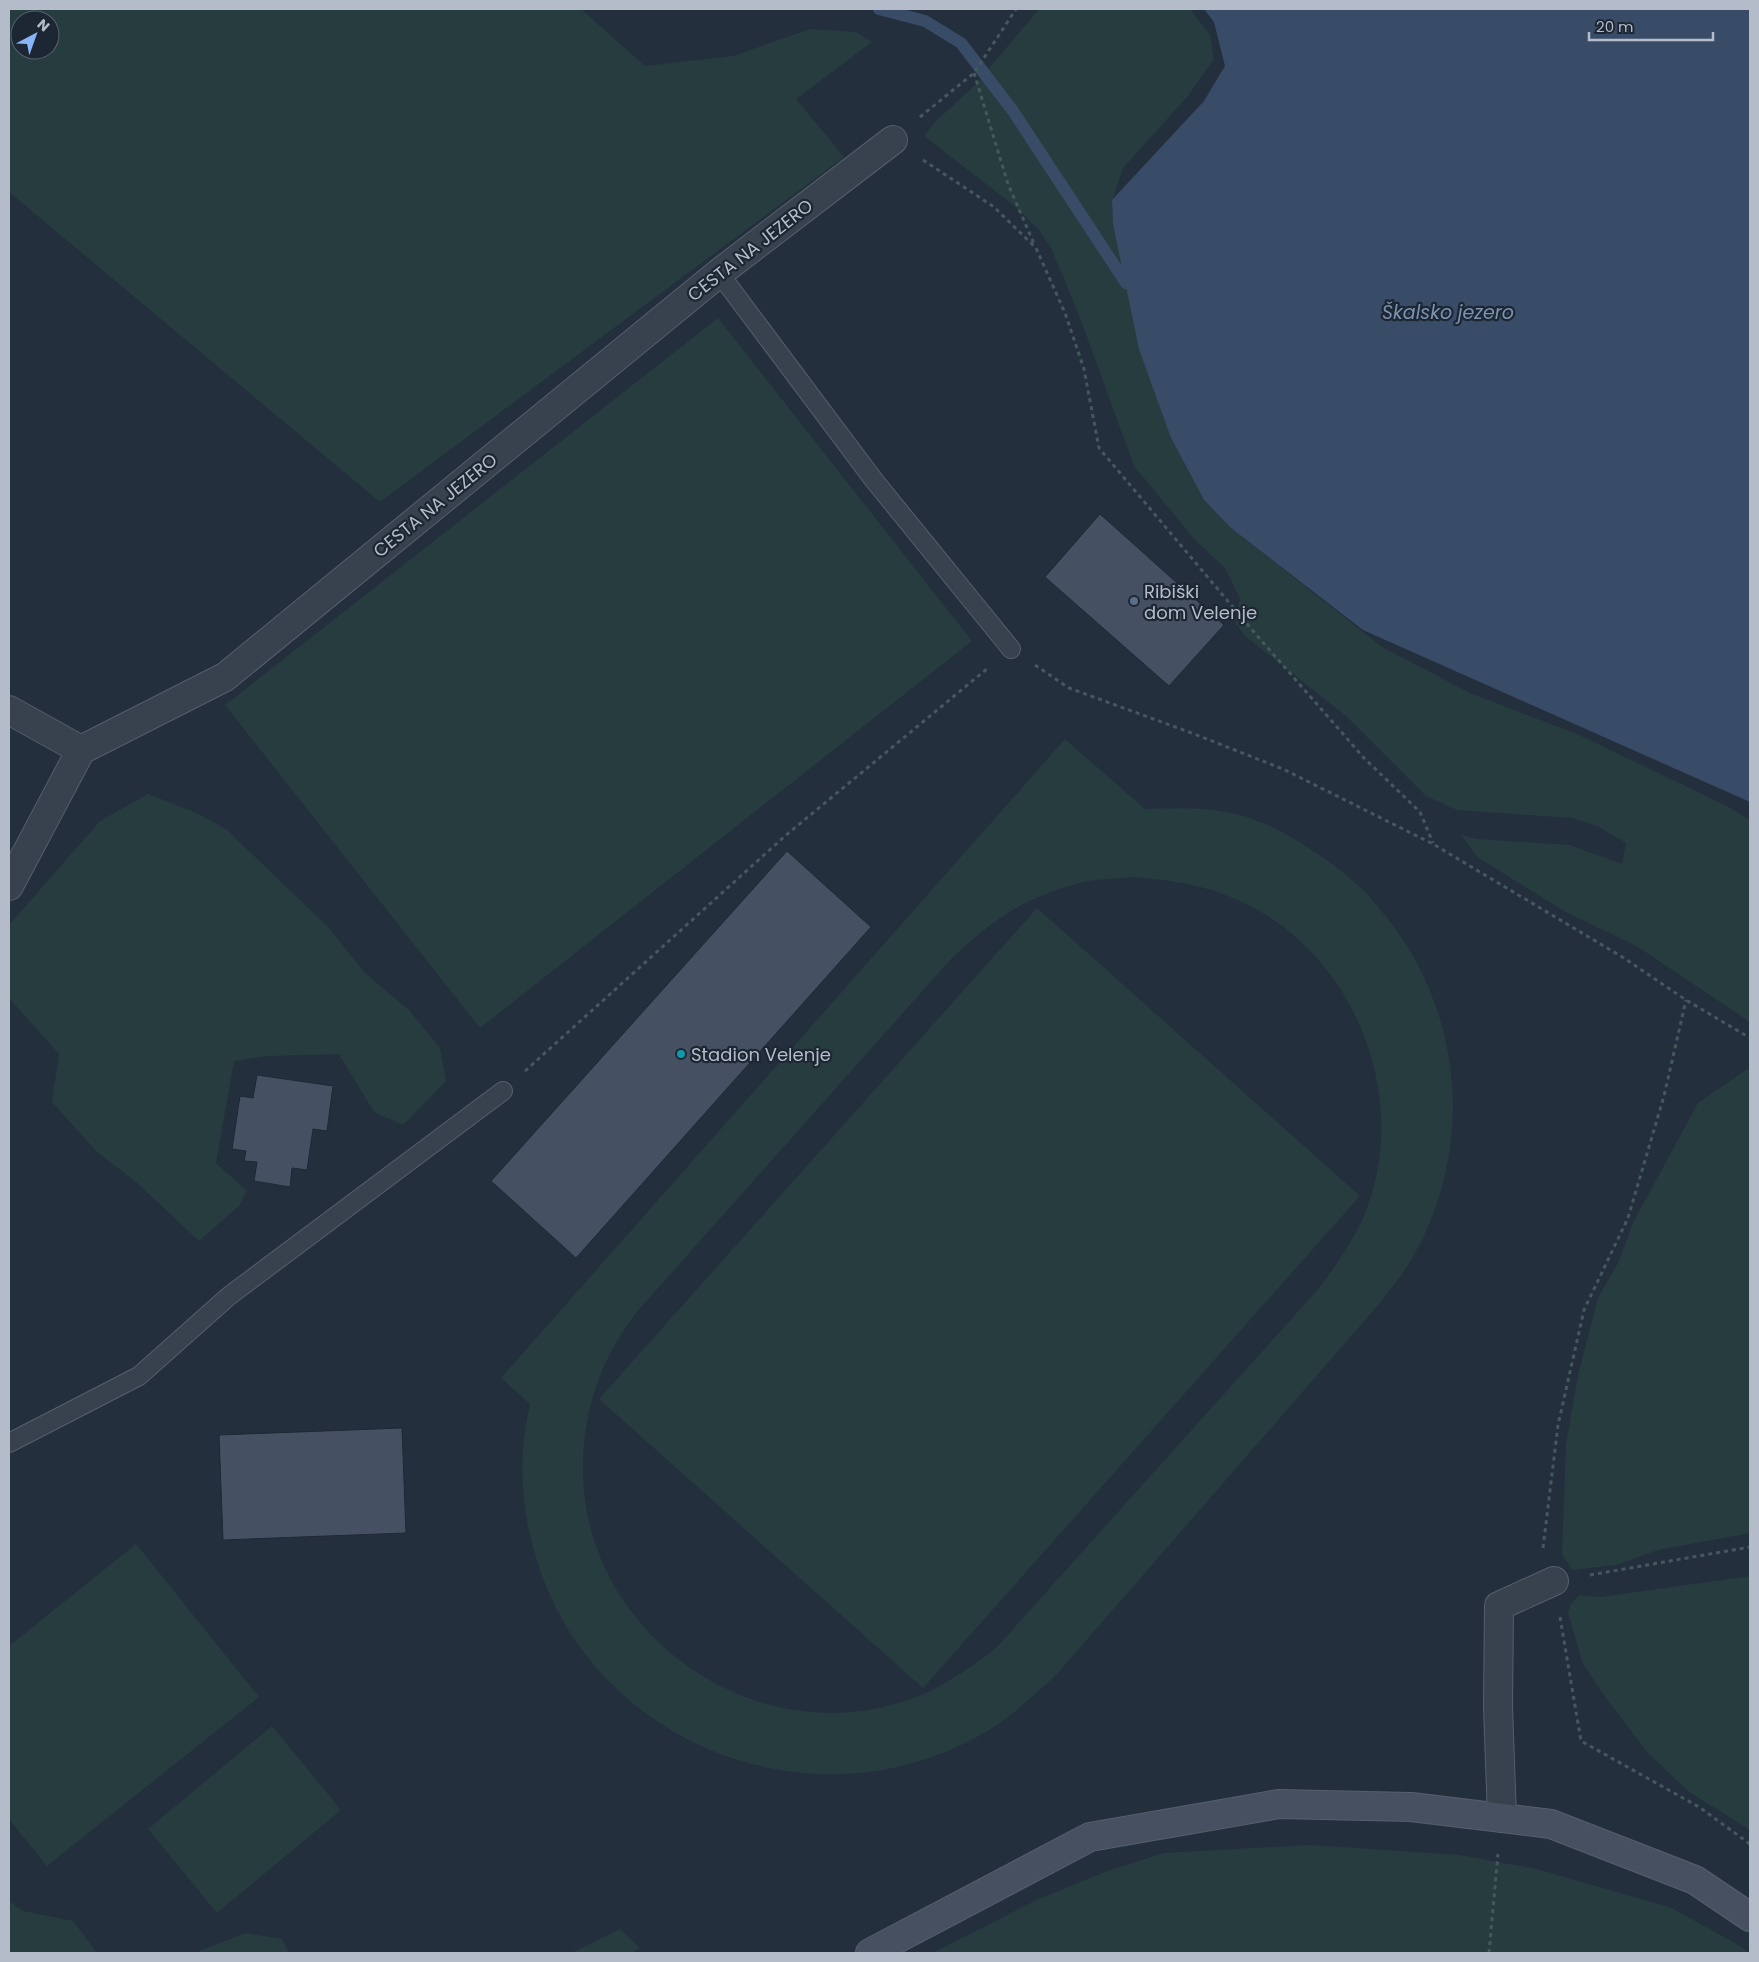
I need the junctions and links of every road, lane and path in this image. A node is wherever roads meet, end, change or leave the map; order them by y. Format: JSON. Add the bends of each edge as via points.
{"nodes":[{"id":1,"x":1016,"y":9,"type":"edge"},
{"id":2,"x":974,"y":73,"type":"junction"},
{"id":3,"x":893,"y":140,"type":"junction"},
{"id":4,"x":1036,"y":248,"type":"junction"},
{"id":5,"x":718,"y":273,"type":"junction"},
{"id":6,"x":1011,"y":649,"type":"junction"},
{"id":7,"x":9,"y":710,"type":"edge"},
{"id":8,"x":82,"y":750,"type":"junction"},
{"id":9,"x":1433,"y":844,"type":"junction"},
{"id":10,"x":9,"y":886,"type":"edge"},
{"id":11,"x":1686,"y":1000,"type":"junction"},
{"id":12,"x":1750,"y":1038,"type":"edge"},
{"id":13,"x":503,"y":1091,"type":"joint"},
{"id":14,"x":9,"y":1443,"type":"edge"},
{"id":15,"x":1750,"y":1547,"type":"edge"},
{"id":16,"x":1554,"y":1581,"type":"junction"},
{"id":17,"x":1502,"y":1818,"type":"junction"},
{"id":18,"x":1750,"y":1844,"type":"edge"},
{"id":19,"x":1750,"y":1917,"type":"edge"},
{"id":20,"x":870,"y":1953,"type":"edge"},
{"id":21,"x":1489,"y":1953,"type":"edge"}],
"edges":[{"from":1,"to":2,"type":"path"},
{"from":2,"to":3,"type":"path"},
{"from":2,"to":4,"type":"path","via":[[1008,184]]},
{"from":3,"to":4,"type":"path","via":[[994,207]]},
{"from":3,"to":5,"type":"street","name":"CESTA NA JEZERO"},
{"from":4,"to":9,"type":"path","via":[[1065,313],[1084,369],[1099,448],[1252,632],[1357,751],[1420,812]]},
{"from":5,"to":6,"type":"lane","via":[[873,479]]},
{"from":5,"to":8,"type":"street","name":"CESTA NA JEZERO","via":[[225,677]]},
{"from":6,"to":9,"type":"path","via":[[1069,688],[1284,769]]},
{"from":6,"to":13,"type":"path","via":[[785,836]]},
{"from":7,"to":8,"type":"street"},
{"from":8,"to":10,"type":"street"},
{"from":9,"to":11,"type":"path","via":[[1624,958]]},
{"from":11,"to":12,"type":"path"},
{"from":11,"to":16,"type":"path","via":[[1664,1096],[1628,1218],[1584,1310],[1558,1425],[1542,1551]]},
{"from":13,"to":14,"type":"lane","via":[[229,1296],[139,1376]]},
{"from":15,"to":16,"type":"path"},
{"from":16,"to":17,"type":"street","via":[[1499,1606]]},
{"from":16,"to":18,"type":"path","via":[[1581,1741],[1699,1807]]},
{"from":17,"to":19,"type":"main road","via":[[1551,1824],[1695,1880]]},
{"from":17,"to":20,"type":"main road","via":[[1410,1807],[1279,1804],[1090,1836]]},
{"from":17,"to":21,"type":"path"}]}
